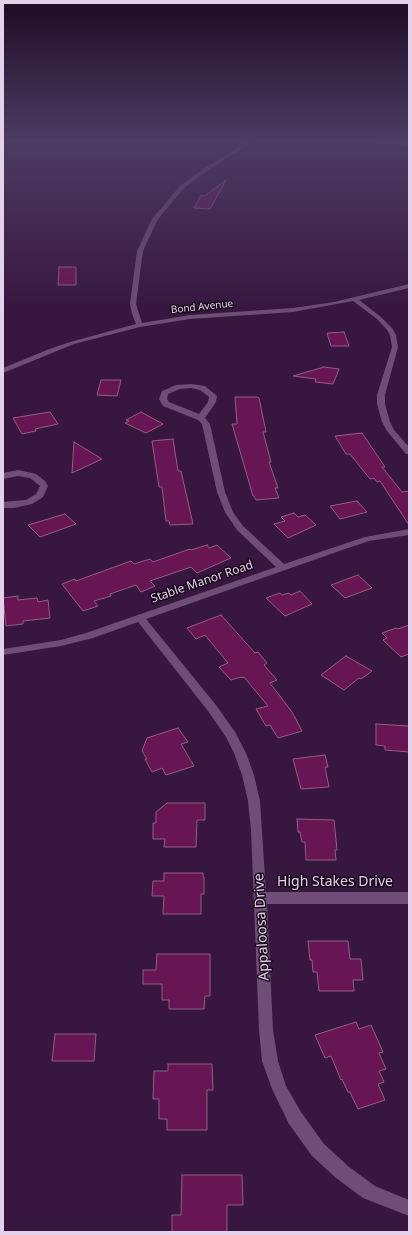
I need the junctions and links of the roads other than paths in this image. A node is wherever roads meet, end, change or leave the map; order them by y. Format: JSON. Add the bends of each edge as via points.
{"nodes":[{"id":1,"x":170,"y":200,"type":"edge"},
{"id":2,"x":409,"y":286,"type":"edge"},
{"id":3,"x":355,"y":300,"type":"junction"},
{"id":4,"x":140,"y":326,"type":"junction"},
{"id":5,"x":3,"y":372,"type":"edge"},
{"id":6,"x":201,"y":418,"type":"junction"},
{"id":7,"x":409,"y":452,"type":"edge"},
{"id":8,"x":3,"y":476,"type":"edge"},
{"id":9,"x":3,"y":505,"type":"edge"},
{"id":10,"x":409,"y":532,"type":"edge"},
{"id":11,"x":282,"y":568,"type":"junction"},
{"id":12,"x":140,"y":618,"type":"junction"},
{"id":13,"x":3,"y":652,"type":"edge"},
{"id":14,"x":260,"y":898,"type":"junction"},
{"id":15,"x":409,"y":898,"type":"edge"},
{"id":16,"x":409,"y":1208,"type":"edge"}],
"edges":[{"from":1,"to":4,"type":"street","via":[[155,219],[139,259],[133,304]]},
{"from":2,"to":3,"type":"street","name":"Bond Avenue"},
{"from":3,"to":4,"type":"street","name":"Bond Avenue","via":[[293,310],[190,317]]},
{"from":3,"to":7,"type":"street","via":[[379,318],[393,335],[395,347],[381,395],[381,404],[391,431]]},
{"from":4,"to":5,"type":"street","name":"Bond Avenue","via":[[66,345]]},
{"from":6,"to":6,"type":"street","via":[[213,399],[210,393],[191,386],[165,393],[163,399],[166,404]]},
{"from":6,"to":11,"type":"street","via":[[206,424],[221,492],[229,512],[240,528]]},
{"from":8,"to":9,"type":"street","via":[[18,473],[33,476],[44,486],[40,495],[29,502]]},
{"from":10,"to":11,"type":"street","name":"Stable Manor Road","via":[[362,541]]},
{"from":11,"to":12,"type":"street","name":"Stable Manor Road"},
{"from":12,"to":13,"type":"street","name":"Stable Manor Road","via":[[89,636]]},
{"from":12,"to":14,"type":"street","name":"Appaloosa Drive","via":[[212,708],[231,735],[240,754],[254,801]]},
{"from":14,"to":15,"type":"street","name":"High Stakes Drive"},
{"from":14,"to":16,"type":"street","name":"Appaloosa Drive","via":[[266,1030],[270,1061],[280,1089],[295,1118],[318,1150],[369,1192]]}]}
